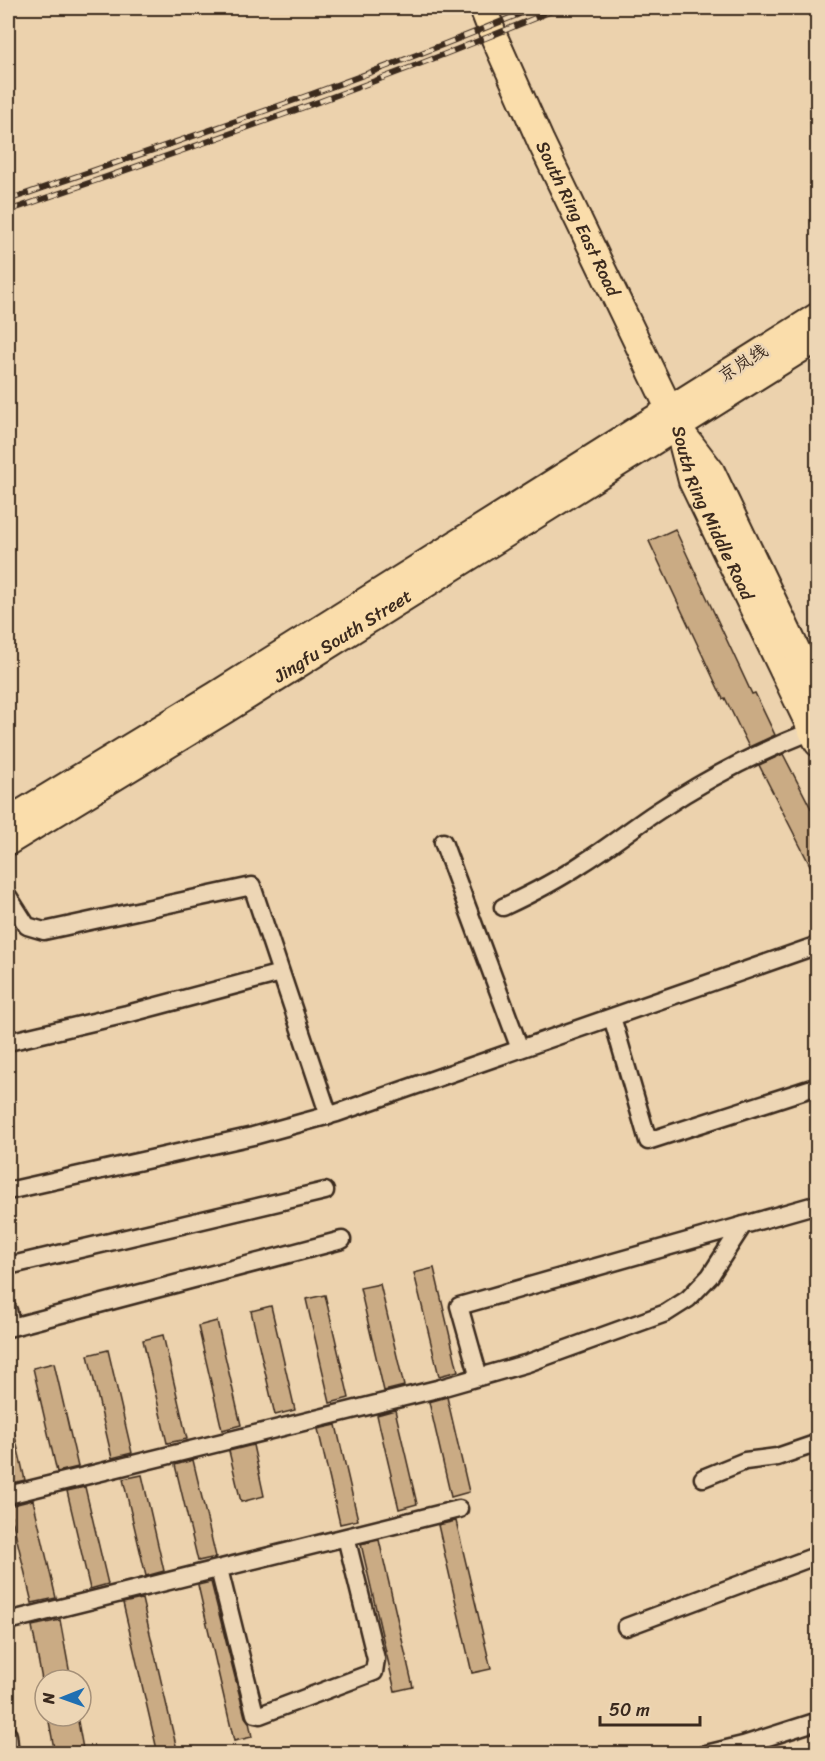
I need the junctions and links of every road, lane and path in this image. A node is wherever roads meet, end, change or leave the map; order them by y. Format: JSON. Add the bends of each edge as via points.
{"nodes":[{"id":1,"x":483,"y":8,"type":"edge"},
{"id":2,"x":818,"y":316,"type":"edge"},
{"id":3,"x":818,"y":338,"type":"edge"},
{"id":4,"x":674,"y":418,"type":"junction"},
{"id":5,"x":818,"y":695,"type":"edge"},
{"id":6,"x":815,"y":737,"type":"edge"},
{"id":7,"x":8,"y":821,"type":"edge"},
{"id":8,"x":8,"y":842,"type":"edge"},
{"id":9,"x":443,"y":842,"type":"dead end"},
{"id":10,"x":8,"y":896,"type":"edge"},
{"id":11,"x":503,"y":907,"type":"dead end"},
{"id":12,"x":818,"y":945,"type":"edge"},
{"id":13,"x":281,"y":973,"type":"junction"},
{"id":14,"x":612,"y":1017,"type":"junction"},
{"id":15,"x":8,"y":1042,"type":"edge"},
{"id":16,"x":520,"y":1049,"type":"junction"},
{"id":17,"x":818,"y":1086,"type":"edge"},
{"id":18,"x":329,"y":1116,"type":"junction"},
{"id":19,"x":8,"y":1191,"type":"edge"},
{"id":20,"x":325,"y":1191,"type":"dead end"},
{"id":21,"x":818,"y":1204,"type":"edge"},
{"id":22,"x":743,"y":1225,"type":"junction"},
{"id":23,"x":342,"y":1240,"type":"dead end"},
{"id":24,"x":8,"y":1266,"type":"edge"},
{"id":25,"x":9,"y":1322,"type":"edge"},
{"id":26,"x":478,"y":1377,"type":"junction"},
{"id":27,"x":818,"y":1443,"type":"edge"},
{"id":28,"x":703,"y":1478,"type":"dead end"},
{"id":29,"x":8,"y":1495,"type":"edge"},
{"id":30,"x":459,"y":1509,"type":"dead end"},
{"id":31,"x":346,"y":1537,"type":"junction"},
{"id":32,"x":818,"y":1555,"type":"edge"},
{"id":33,"x":220,"y":1573,"type":"dead end"},
{"id":34,"x":8,"y":1621,"type":"edge"},
{"id":35,"x":626,"y":1627,"type":"dead end"},
{"id":36,"x":818,"y":1721,"type":"edge"},
{"id":37,"x":8,"y":1735,"type":"edge"},
{"id":38,"x":10,"y":1754,"type":"edge"},
{"id":39,"x":706,"y":1754,"type":"edge"}],
"edges":[{"from":1,"to":4,"type":"highway","name":"South Ring East Road","via":[[542,142]]},
{"from":2,"to":4,"type":"highway","name":"京岚线"},
{"from":3,"to":4,"type":"highway","name":"京岚线"},
{"from":4,"to":5,"type":"highway","name":"South Ring Middle Road","via":[[711,471]]},
{"from":4,"to":6,"type":"highway","name":"South Ring Middle Road","via":[[692,481]]},
{"from":4,"to":7,"type":"highway","name":"Jingfu South Street"},
{"from":4,"to":8,"type":"highway","name":"Jingfu South Street","via":[[225,710]]},
{"from":6,"to":11,"type":"street","via":[[774,745],[743,761],[659,810],[547,886]]},
{"from":9,"to":16,"type":"street"},
{"from":10,"to":13,"type":"street","via":[[27,926],[44,931],[252,886]]},
{"from":12,"to":14,"type":"street"},
{"from":13,"to":15,"type":"street"},
{"from":13,"to":18,"type":"street"},
{"from":14,"to":16,"type":"street"},
{"from":14,"to":17,"type":"street","via":[[648,1141]]},
{"from":16,"to":18,"type":"street"},
{"from":18,"to":19,"type":"street"},
{"from":20,"to":24,"type":"street"},
{"from":21,"to":22,"type":"street"},
{"from":22,"to":26,"type":"street","via":[[710,1276],[688,1299],[666,1313]]},
{"from":22,"to":26,"type":"street","via":[[459,1306]]},
{"from":23,"to":25,"type":"street"},
{"from":26,"to":29,"type":"street"},
{"from":27,"to":28,"type":"street","via":[[777,1457],[746,1461]]},
{"from":30,"to":31,"type":"street"},
{"from":31,"to":33,"type":"street","via":[[376,1659],[374,1672],[260,1715],[255,1714]]},
{"from":31,"to":34,"type":"street"},
{"from":32,"to":35,"type":"street"},
{"from":36,"to":39,"type":"street"},
{"from":37,"to":38,"type":"street"}]}
